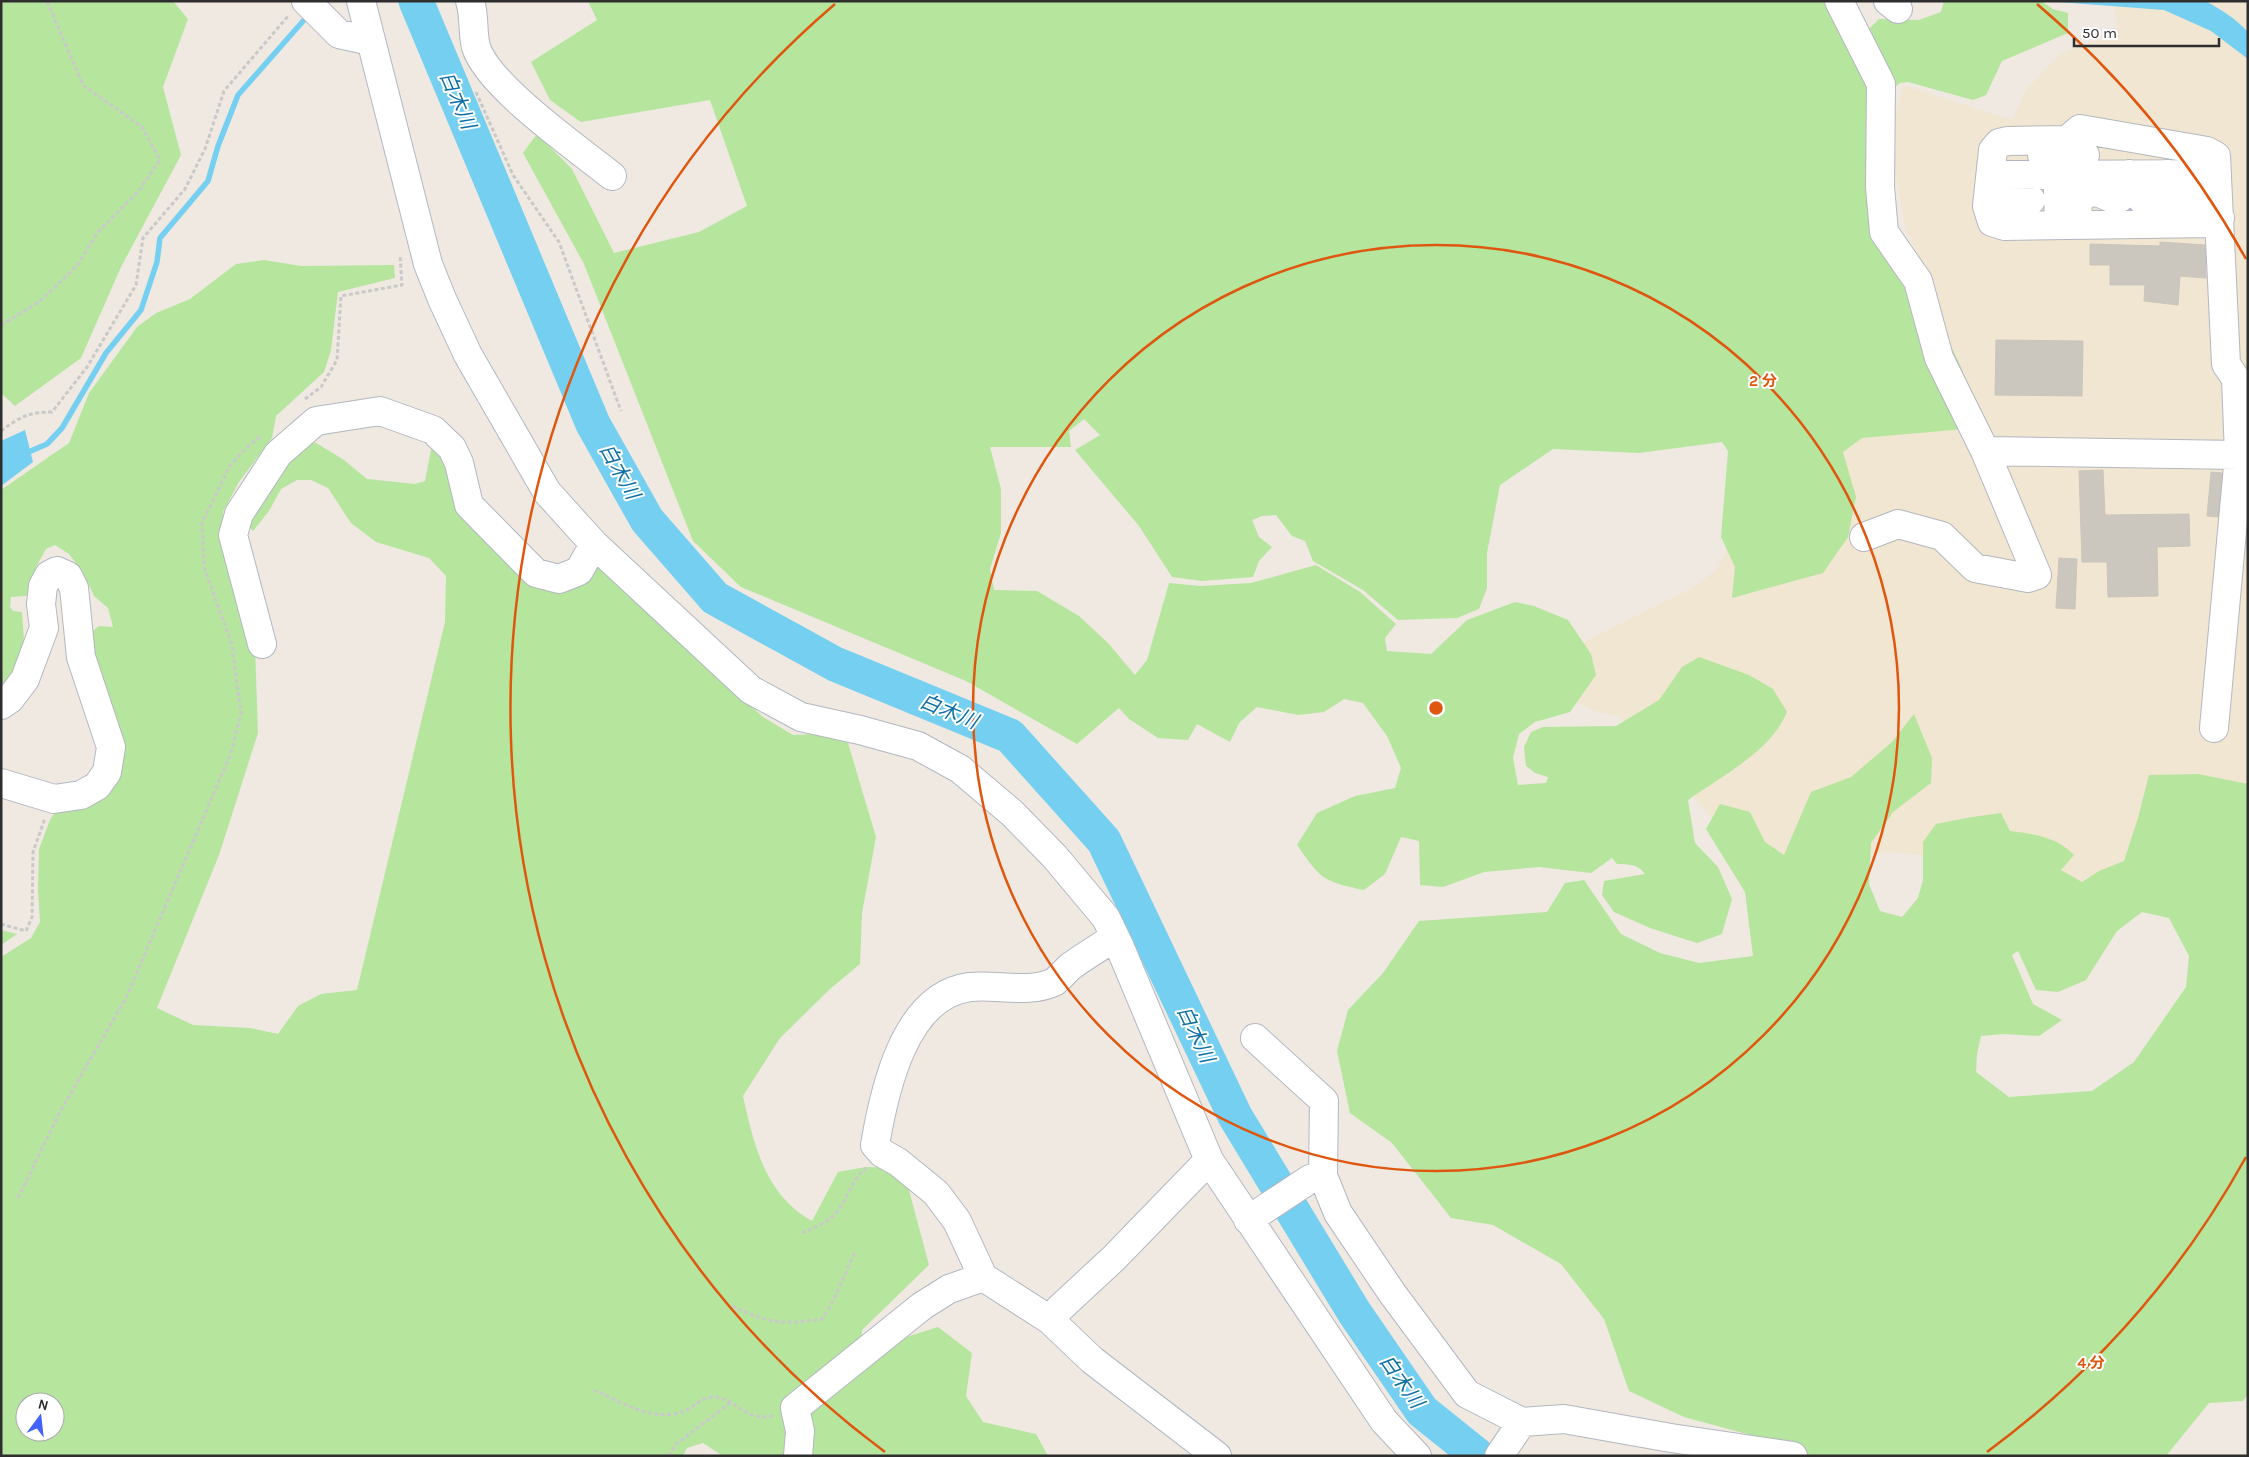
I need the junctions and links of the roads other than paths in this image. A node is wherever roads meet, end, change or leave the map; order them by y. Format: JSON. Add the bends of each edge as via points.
{"nodes":[{"id":1,"x":361,"y":1,"type":"edge"},
{"id":2,"x":1839,"y":1,"type":"edge"},
{"id":3,"x":475,"y":4,"type":"edge"},
{"id":4,"x":300,"y":5,"type":"edge"},
{"id":5,"x":371,"y":41,"type":"junction"},
{"id":6,"x":2144,"y":140,"type":"junction"},
{"id":7,"x":2217,"y":174,"type":"junction"},
{"id":8,"x":612,"y":176,"type":"dead end"},
{"id":9,"x":2141,"y":179,"type":"junction"},
{"id":10,"x":2032,"y":189,"type":"junction"},
{"id":11,"x":2142,"y":212,"type":"junction"},
{"id":12,"x":2220,"y":218,"type":"junction"},
{"id":13,"x":2243,"y":368,"type":"edge"},
{"id":14,"x":1985,"y":451,"type":"junction"},
{"id":15,"x":2243,"y":454,"type":"edge"},
{"id":16,"x":1864,"y":537,"type":"dead end"},
{"id":17,"x":594,"y":544,"type":"junction"},
{"id":18,"x":262,"y":644,"type":"dead end"},
{"id":19,"x":1,"y":705,"type":"edge"},
{"id":20,"x":2214,"y":728,"type":"dead end"},
{"id":21,"x":1,"y":783,"type":"edge"},
{"id":22,"x":1115,"y":937,"type":"junction"},
{"id":23,"x":1255,"y":1038,"type":"dead end"},
{"id":24,"x":1210,"y":1160,"type":"junction"},
{"id":25,"x":1317,"y":1177,"type":"junction"},
{"id":26,"x":1248,"y":1220,"type":"junction"},
{"id":27,"x":982,"y":1277,"type":"junction"},
{"id":28,"x":1050,"y":1320,"type":"junction"},
{"id":29,"x":1510,"y":1439,"type":"edge"},
{"id":30,"x":798,"y":1456,"type":"edge"},
{"id":31,"x":1217,"y":1456,"type":"edge"},
{"id":32,"x":1417,"y":1456,"type":"edge"},
{"id":33,"x":1793,"y":1456,"type":"edge"}],
"edges":[{"from":1,"to":5,"type":"street"},
{"from":2,"to":14,"type":"street","via":[[1881,84],[1880,186],[1884,232],[1918,282],[1939,358]]},
{"from":3,"to":8,"type":"street","via":[[476,48],[494,78]]},
{"from":4,"to":5,"type":"street","via":[[339,34]]},
{"from":5,"to":17,"type":"street","via":[[423,243],[442,299],[472,364],[547,492]]},
{"from":6,"to":7,"type":"street","via":[[2207,151],[2216,156]]},
{"from":6,"to":9,"type":"street"},
{"from":6,"to":10,"type":"street","via":[[2080,129],[2067,140]]},
{"from":7,"to":9,"type":"street"},
{"from":7,"to":12,"type":"street"},
{"from":9,"to":10,"type":"street"},
{"from":9,"to":10,"type":"street","via":[[2116,200],[2097,192],[2081,194],[2078,199]]},
{"from":9,"to":11,"type":"street"},
{"from":9,"to":11,"type":"street","via":[[2166,200]]},
{"from":9,"to":12,"type":"street","via":[[2213,223]]},
{"from":10,"to":11,"type":"street"},
{"from":12,"to":13,"type":"street","via":[[2226,364]]},
{"from":13,"to":15,"type":"street"},
{"from":14,"to":15,"type":"street"},
{"from":14,"to":16,"type":"street","via":[[2036,575],[2028,578],[1975,568],[1942,536],[1898,524]]},
{"from":15,"to":20,"type":"street"},
{"from":17,"to":18,"type":"street","via":[[580,571],[559,579],[536,574],[469,504],[459,462],[452,448],[433,430],[380,411],[316,421],[278,454],[239,514],[233,535]]},
{"from":17,"to":22,"type":"street","via":[[751,690],[802,717],[918,746],[960,769],[1012,813],[1055,857],[1106,918]]},
{"from":19,"to":21,"type":"street","via":[[10,699],[24,679],[44,628],[41,604],[48,574],[57,571],[68,576],[74,588],[81,657],[111,747],[107,772],[97,786],[82,794],[54,799]]},
{"from":22,"to":24,"type":"street"},
{"from":22,"to":27,"type":"street","via":[[1054,981],[1035,986],[954,990],[928,1009],[910,1030],[898,1055],[876,1146],[936,1193],[957,1221]]},
{"from":23,"to":25,"type":"street","via":[[1324,1101]]},
{"from":24,"to":26,"type":"street"},
{"from":24,"to":28,"type":"street"},
{"from":25,"to":26,"type":"street"},
{"from":25,"to":29,"type":"street","via":[[1392,1293],[1467,1394]]},
{"from":26,"to":32,"type":"street","via":[[1384,1421]]},
{"from":27,"to":28,"type":"street"},
{"from":27,"to":30,"type":"street","via":[[949,1289],[922,1306],[795,1408],[800,1431]]},
{"from":28,"to":31,"type":"street","via":[[1092,1360]]},
{"from":29,"to":33,"type":"street","via":[[1564,1419]]}]}
